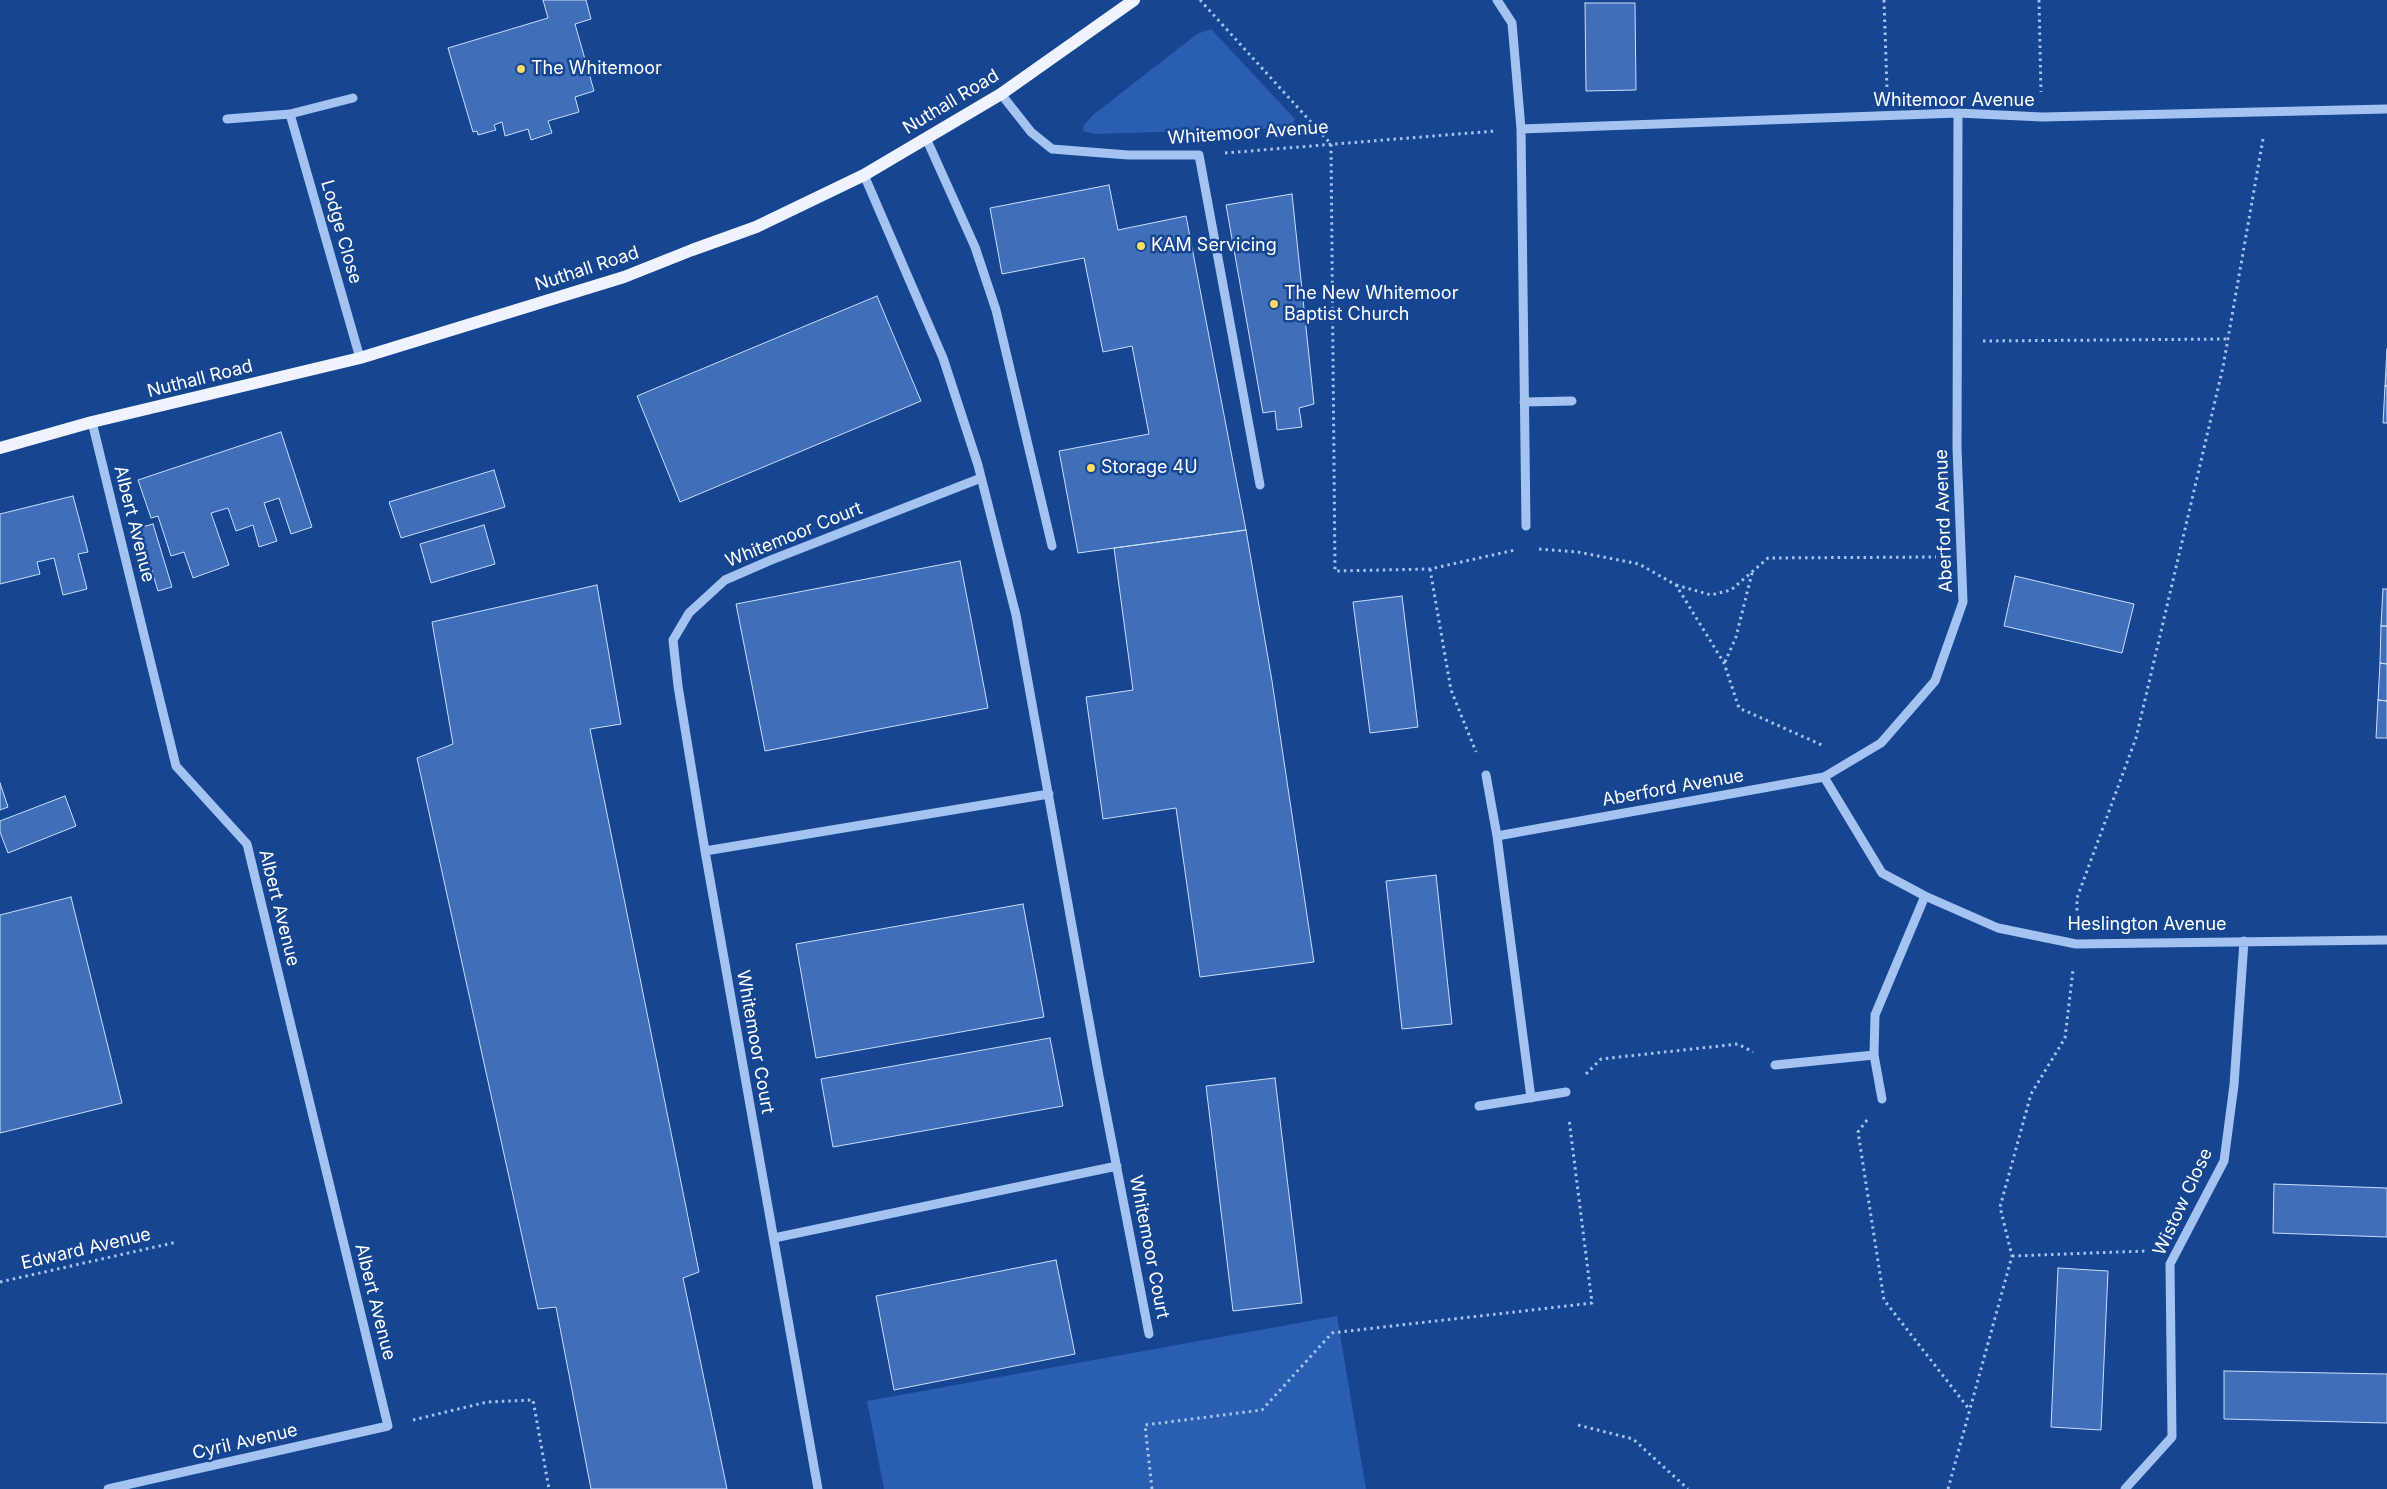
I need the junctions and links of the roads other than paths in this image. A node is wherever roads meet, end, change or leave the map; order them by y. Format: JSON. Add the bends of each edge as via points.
{"nodes":[{"id":1,"x":1134,"y":0,"type":"edge"},
{"id":2,"x":1497,"y":0,"type":"edge"},
{"id":3,"x":1001,"y":94,"type":"junction"},
{"id":4,"x":354,"y":98,"type":"dead end"},
{"id":5,"x":2387,"y":109,"type":"edge"},
{"id":6,"x":290,"y":114,"type":"junction"},
{"id":7,"x":1958,"y":114,"type":"junction"},
{"id":8,"x":227,"y":119,"type":"dead end"},
{"id":9,"x":1521,"y":129,"type":"junction"},
{"id":10,"x":926,"y":138,"type":"junction"},
{"id":11,"x":864,"y":175,"type":"junction"},
{"id":12,"x":360,"y":358,"type":"junction"},
{"id":13,"x":1572,"y":401,"type":"dead end"},
{"id":14,"x":1524,"y":402,"type":"junction"},
{"id":15,"x":92,"y":422,"type":"junction"},
{"id":16,"x":0,"y":448,"type":"edge"},
{"id":17,"x":981,"y":478,"type":"junction"},
{"id":18,"x":1260,"y":485,"type":"dead end"},
{"id":19,"x":1526,"y":526,"type":"dead end"},
{"id":20,"x":1052,"y":546,"type":"dead end"},
{"id":21,"x":1486,"y":775,"type":"road end"},
{"id":22,"x":1824,"y":777,"type":"junction"},
{"id":23,"x":1048,"y":794,"type":"junction"},
{"id":24,"x":1497,"y":836,"type":"junction"},
{"id":25,"x":705,"y":851,"type":"junction"},
{"id":26,"x":1925,"y":896,"type":"junction"},
{"id":27,"x":2387,"y":940,"type":"edge"},
{"id":28,"x":2244,"y":942,"type":"junction"},
{"id":29,"x":1874,"y":1055,"type":"junction"},
{"id":30,"x":1775,"y":1065,"type":"road end"},
{"id":31,"x":1566,"y":1092,"type":"road end"},
{"id":32,"x":1531,"y":1098,"type":"junction"},
{"id":33,"x":1882,"y":1099,"type":"road end"},
{"id":34,"x":1480,"y":1106,"type":"dead end"},
{"id":35,"x":1117,"y":1166,"type":"junction"},
{"id":36,"x":774,"y":1238,"type":"junction"},
{"id":37,"x":1149,"y":1334,"type":"dead end"},
{"id":38,"x":388,"y":1426,"type":"joint"},
{"id":39,"x":108,"y":1489,"type":"edge"},
{"id":40,"x":818,"y":1489,"type":"edge"},
{"id":41,"x":2125,"y":1489,"type":"edge"}],
"edges":[{"from":1,"to":3,"type":"main road","name":"Nuthall Road"},
{"from":2,"to":9,"type":"street","via":[[1512,23]]},
{"from":3,"to":10,"type":"main road","name":"Nuthall Road"},
{"from":3,"to":18,"type":"street","name":"Whitemoor Avenue","via":[[1031,132],[1052,149],[1128,155],[1199,155]]},
{"from":4,"to":6,"type":"street"},
{"from":5,"to":7,"type":"street","name":"Whitemoor Avenue","via":[[2042,117]]},
{"from":6,"to":8,"type":"street"},
{"from":6,"to":12,"type":"street","name":"Lodge Close"},
{"from":7,"to":9,"type":"street","name":"Whitemoor Avenue"},
{"from":7,"to":22,"type":"street","name":"Aberford Avenue","via":[[1957,448],[1963,602],[1934,681],[1881,743]]},
{"from":9,"to":14,"type":"street"},
{"from":10,"to":11,"type":"main road","name":"Nuthall Road"},
{"from":10,"to":20,"type":"street","via":[[975,248],[996,310]]},
{"from":11,"to":12,"type":"main road","name":"Nuthall Road","via":[[756,227],[624,277]]},
{"from":11,"to":17,"type":"street","name":"Whitemoor Court","via":[[943,358]]},
{"from":12,"to":15,"type":"main road","name":"Nuthall Road"},
{"from":13,"to":14,"type":"street"},
{"from":14,"to":19,"type":"street"},
{"from":15,"to":16,"type":"main road","name":"Nuthall Road"},
{"from":15,"to":38,"type":"street","name":"Albert Avenue","via":[[176,766],[247,844]]},
{"from":17,"to":23,"type":"street","name":"Whitemoor Court","via":[[1016,615]]},
{"from":17,"to":25,"type":"street","name":"Whitemoor Court","via":[[725,580],[689,613],[673,640]]},
{"from":21,"to":24,"type":"street"},
{"from":22,"to":24,"type":"street","name":"Aberford Avenue"},
{"from":22,"to":26,"type":"street","name":"Heslington Avenue","via":[[1882,873]]},
{"from":23,"to":25,"type":"street"},
{"from":23,"to":35,"type":"street","name":"Whitemoor Court"},
{"from":24,"to":32,"type":"street"},
{"from":25,"to":36,"type":"street","name":"Whitemoor Court"},
{"from":26,"to":28,"type":"street","name":"Heslington Avenue","via":[[1998,928],[2076,944]]},
{"from":26,"to":29,"type":"street","via":[[1875,1015]]},
{"from":27,"to":28,"type":"street","name":"Heslington Avenue"},
{"from":28,"to":41,"type":"street","name":"Wistow Close","via":[[2234,1085],[2224,1161],[2170,1264],[2172,1438]]},
{"from":29,"to":30,"type":"street"},
{"from":29,"to":33,"type":"street"},
{"from":31,"to":32,"type":"street"},
{"from":32,"to":34,"type":"street"},
{"from":35,"to":36,"type":"street","name":"Whitemoor Court"},
{"from":35,"to":37,"type":"street","name":"Whitemoor Court"},
{"from":36,"to":40,"type":"street","name":"Whitemoor Court"},
{"from":38,"to":39,"type":"street","name":"Cyril Avenue"}]}
